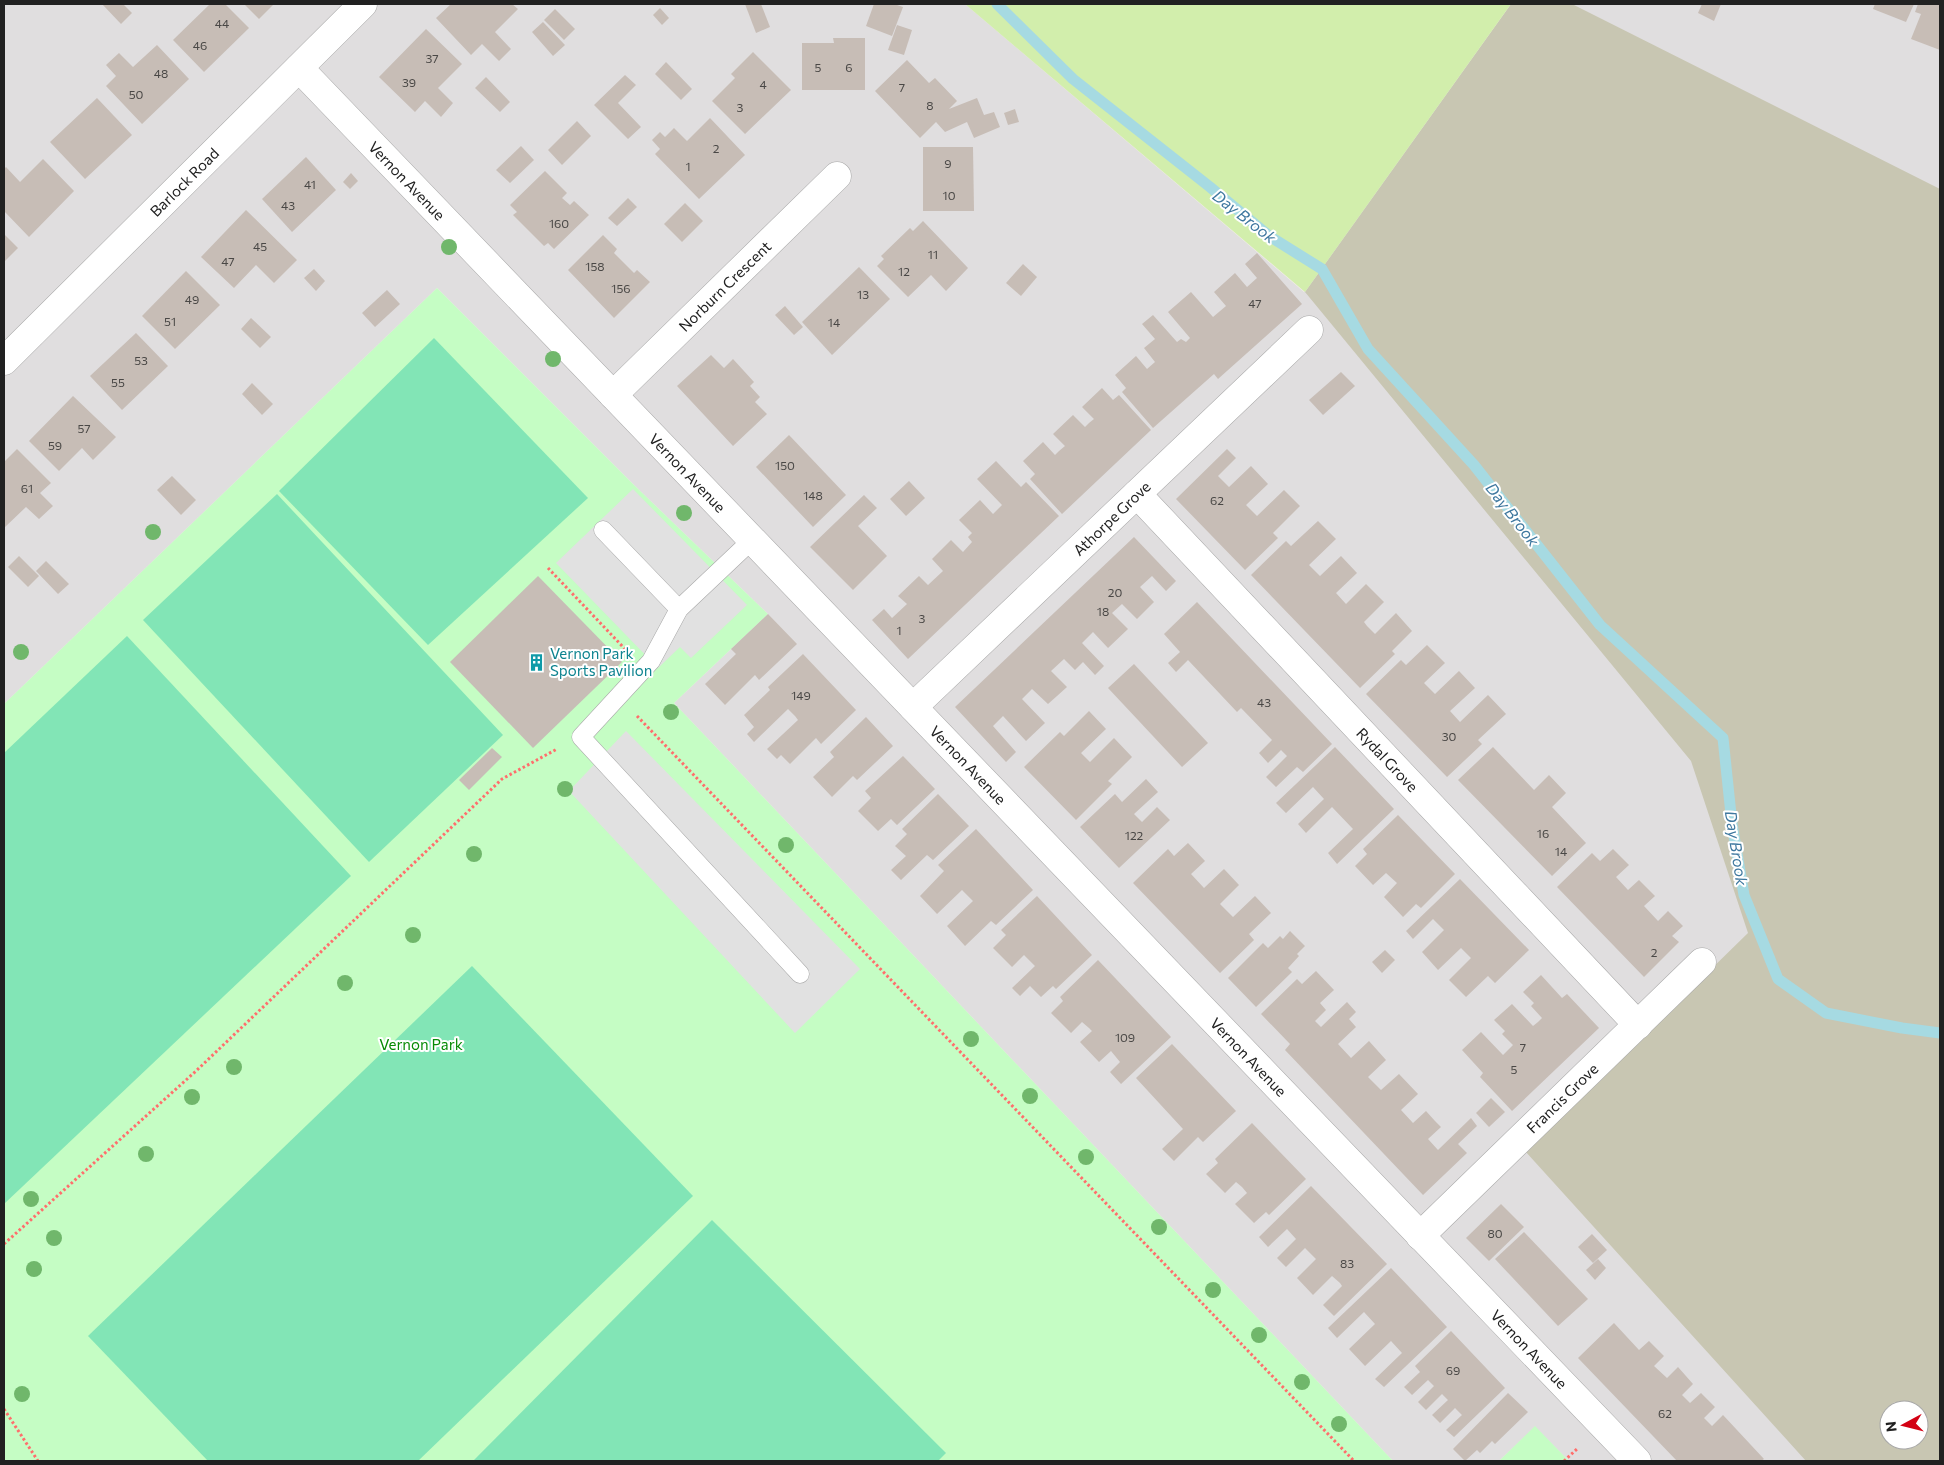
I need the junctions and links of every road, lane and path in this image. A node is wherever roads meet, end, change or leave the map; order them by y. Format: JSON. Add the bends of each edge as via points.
{"nodes":[{"id":1,"x":363,"y":4,"type":"edge"},
{"id":2,"x":299,"y":68,"type":"junction"},
{"id":3,"x":837,"y":176,"type":"dead end"},
{"id":4,"x":1309,"y":330,"type":"dead end"},
{"id":5,"x":4,"y":361,"type":"edge"},
{"id":6,"x":613,"y":395,"type":"junction"},
{"id":7,"x":1137,"y":494,"type":"junction"},
{"id":8,"x":603,"y":530,"type":"dead end"},
{"id":9,"x":752,"y":540,"type":"junction"},
{"id":10,"x":548,"y":568,"type":"dead end"},
{"id":11,"x":678,"y":609,"type":"junction"},
{"id":12,"x":644,"y":670,"type":"junction"},
{"id":13,"x":619,"y":698,"type":"junction"},
{"id":14,"x":913,"y":707,"type":"junction"},
{"id":15,"x":581,"y":737,"type":"junction"},
{"id":16,"x":1702,"y":962,"type":"dead end"},
{"id":17,"x":800,"y":974,"type":"dead end"},
{"id":18,"x":1638,"y":1025,"type":"junction"},
{"id":19,"x":1420,"y":1236,"type":"junction"},
{"id":20,"x":4,"y":1244,"type":"edge"},
{"id":21,"x":4,"y":1409,"type":"edge"},
{"id":22,"x":38,"y":1461,"type":"edge"},
{"id":23,"x":1354,"y":1461,"type":"edge"},
{"id":24,"x":1637,"y":1461,"type":"edge"}],
"edges":[{"from":1,"to":2,"type":"street","name":"Barlock Road"},
{"from":2,"to":5,"type":"street","name":"Barlock Road"},
{"from":2,"to":6,"type":"street","name":"Vernon Avenue"},
{"from":3,"to":6,"type":"street","name":"Norburn Crescent"},
{"from":4,"to":7,"type":"street","name":"Athorpe Grove"},
{"from":6,"to":9,"type":"street","name":"Vernon Avenue"},
{"from":7,"to":14,"type":"street","name":"Athorpe Grove"},
{"from":7,"to":18,"type":"street","name":"Rydal Grove"},
{"from":8,"to":11,"type":"lane"},
{"from":9,"to":11,"type":"lane"},
{"from":9,"to":14,"type":"street","name":"Vernon Avenue"},
{"from":10,"to":12,"type":"path"},
{"from":11,"to":12,"type":"lane"},
{"from":12,"to":13,"type":"lane"},
{"from":13,"to":15,"type":"lane"},
{"from":13,"to":23,"type":"path"},
{"from":14,"to":19,"type":"street","name":"Vernon Avenue"},
{"from":15,"to":17,"type":"lane"},
{"from":15,"to":20,"type":"path","via":[[502,779],[196,1071]]},
{"from":16,"to":18,"type":"street","name":"Francis Grove"},
{"from":18,"to":19,"type":"street","name":"Francis Grove"},
{"from":19,"to":24,"type":"street","name":"Vernon Avenue"},
{"from":21,"to":22,"type":"path"}]}
